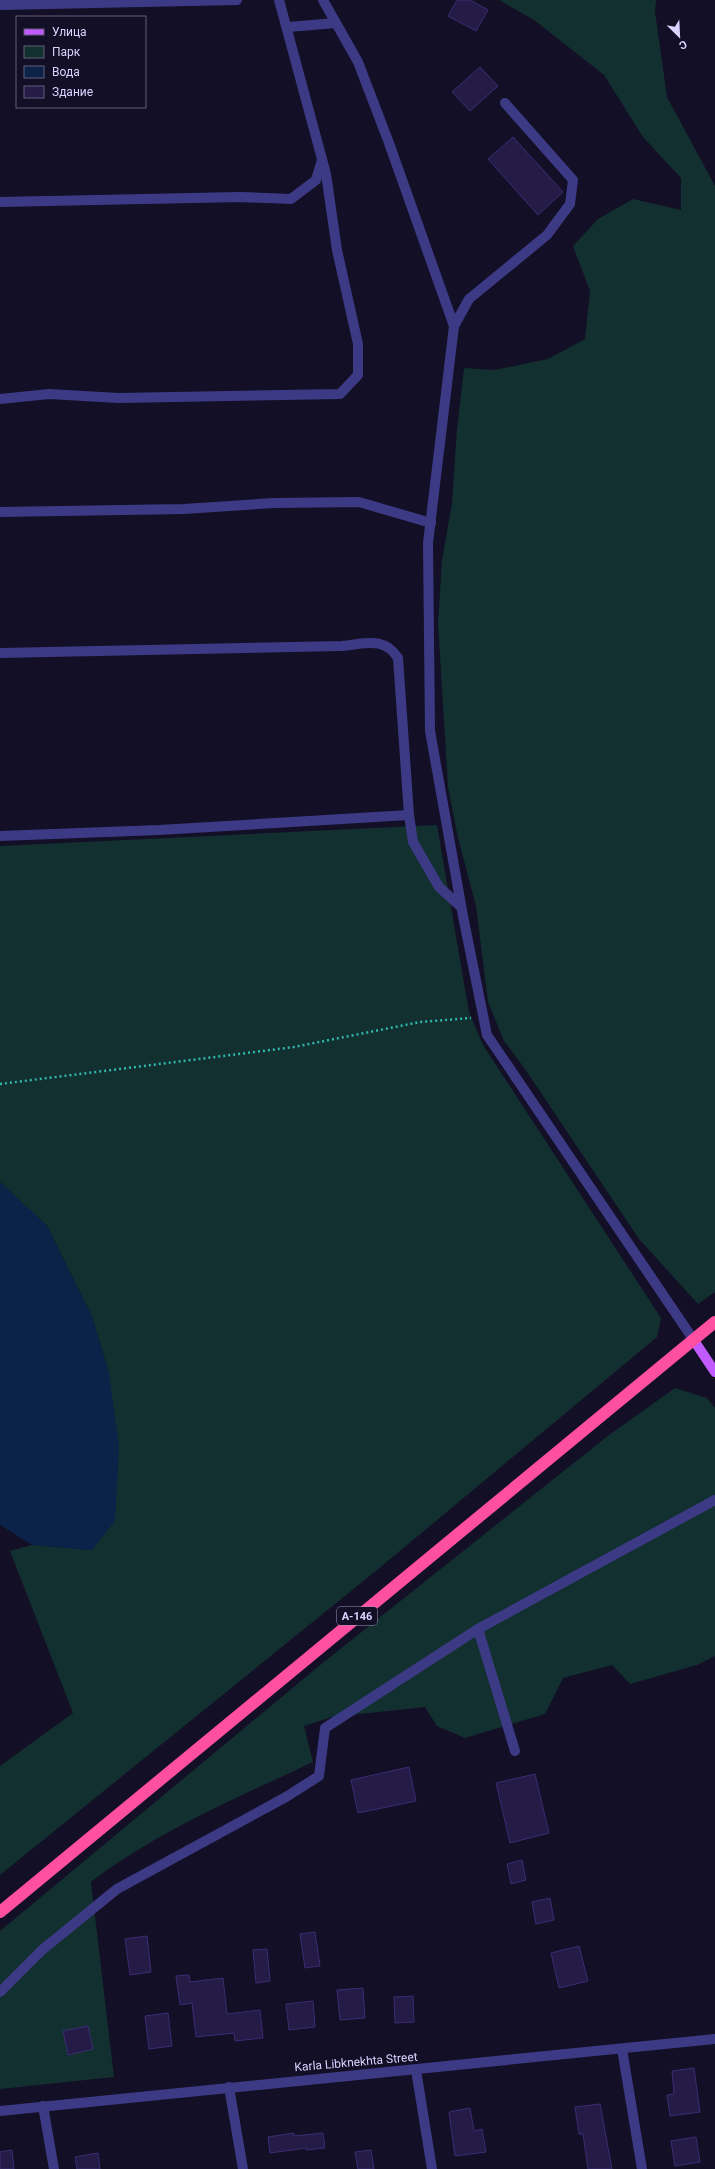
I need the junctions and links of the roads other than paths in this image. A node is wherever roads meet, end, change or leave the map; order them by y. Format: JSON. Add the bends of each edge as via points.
{"nodes":[{"id":1,"x":237,"y":0,"type":"edge"},
{"id":2,"x":279,"y":0,"type":"edge"},
{"id":3,"x":323,"y":0,"type":"edge"},
{"id":4,"x":0,"y":5,"type":"edge"},
{"id":5,"x":336,"y":23,"type":"junction"},
{"id":6,"x":288,"y":27,"type":"junction"},
{"id":7,"x":505,"y":103,"type":"dead end"},
{"id":8,"x":322,"y":160,"type":"junction"},
{"id":9,"x":0,"y":202,"type":"edge"},
{"id":10,"x":454,"y":326,"type":"junction"},
{"id":11,"x":0,"y":399,"type":"edge"},
{"id":12,"x":0,"y":512,"type":"edge"},
{"id":13,"x":430,"y":523,"type":"junction"},
{"id":14,"x":0,"y":653,"type":"edge"},
{"id":15,"x":409,"y":815,"type":"junction"},
{"id":16,"x":0,"y":836,"type":"edge"},
{"id":17,"x":461,"y":907,"type":"junction"},
{"id":18,"x":715,"y":1322,"type":"edge"},
{"id":19,"x":694,"y":1339,"type":"junction"},
{"id":20,"x":715,"y":1372,"type":"edge"},
{"id":21,"x":715,"y":1500,"type":"edge"},
{"id":22,"x":478,"y":1629,"type":"junction"},
{"id":23,"x":515,"y":1751,"type":"dead end"},
{"id":24,"x":0,"y":1912,"type":"edge"},
{"id":25,"x":0,"y":1992,"type":"edge"},
{"id":26,"x":715,"y":2039,"type":"edge"},
{"id":27,"x":622,"y":2049,"type":"junction"},
{"id":28,"x":416,"y":2070,"type":"junction"},
{"id":29,"x":229,"y":2087,"type":"junction"},
{"id":30,"x":43,"y":2106,"type":"junction"},
{"id":31,"x":0,"y":2111,"type":"edge"},
{"id":32,"x":54,"y":2169,"type":"edge"},
{"id":33,"x":243,"y":2169,"type":"edge"},
{"id":34,"x":432,"y":2169,"type":"edge"},
{"id":35,"x":642,"y":2169,"type":"edge"}],
"edges":[{"from":1,"to":4,"type":"street"},
{"from":2,"to":6,"type":"street"},
{"from":3,"to":5,"type":"street"},
{"from":5,"to":6,"type":"street"},
{"from":5,"to":10,"type":"street","via":[[358,62]]},
{"from":6,"to":8,"type":"street"},
{"from":7,"to":10,"type":"street","via":[[573,180],[570,204],[547,235],[469,299]]},
{"from":8,"to":9,"type":"street","via":[[316,180],[292,199],[240,197]]},
{"from":8,"to":11,"type":"street","via":[[337,250],[358,344],[358,375],[340,394],[118,398],[49,394]]},
{"from":10,"to":13,"type":"street"},
{"from":12,"to":13,"type":"street","via":[[184,509],[274,503],[360,502]]},
{"from":13,"to":17,"type":"street","via":[[430,731]]},
{"from":14,"to":15,"type":"street","via":[[342,646],[380,642],[392,648],[398,658]]},
{"from":15,"to":16,"type":"street","via":[[159,830]]},
{"from":15,"to":17,"type":"street","via":[[413,842],[439,887]]},
{"from":17,"to":19,"type":"street","via":[[487,1034]]},
{"from":18,"to":19,"type":"highway","number":"А-146"},
{"from":19,"to":20,"type":"main road"},
{"from":19,"to":24,"type":"highway","number":"А-146"},
{"from":21,"to":22,"type":"street"},
{"from":22,"to":23,"type":"street"},
{"from":22,"to":25,"type":"street","via":[[324,1728],[319,1776],[286,1797],[117,1889],[42,1950]]},
{"from":26,"to":27,"type":"street","name":"Karla Libknekhta Street"},
{"from":27,"to":28,"type":"street","name":"Karla Libknekhta Street"},
{"from":27,"to":35,"type":"street"},
{"from":28,"to":29,"type":"street","name":"Karla Libknekhta Street"},
{"from":28,"to":34,"type":"street"},
{"from":29,"to":30,"type":"street","name":"Karla Libknekhta Street"},
{"from":29,"to":33,"type":"street"},
{"from":30,"to":31,"type":"street","name":"Karla Libknekhta Street"},
{"from":30,"to":32,"type":"street"}]}
